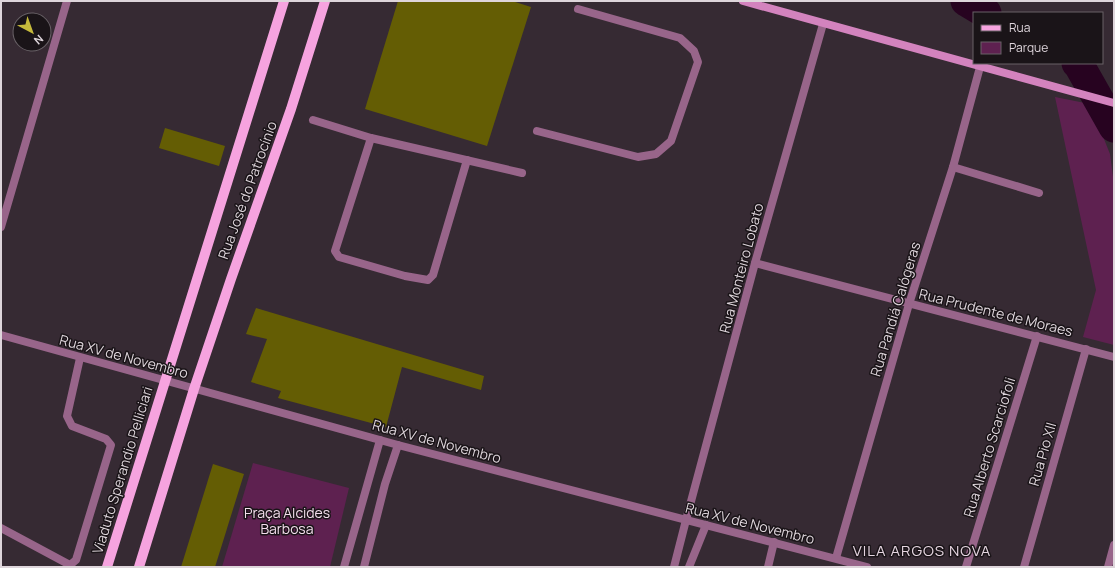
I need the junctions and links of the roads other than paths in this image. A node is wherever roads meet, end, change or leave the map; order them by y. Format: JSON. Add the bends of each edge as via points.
{"nodes":[{"id":1,"x":67,"y":1,"type":"edge"},
{"id":2,"x":284,"y":1,"type":"edge"},
{"id":3,"x":325,"y":1,"type":"edge"},
{"id":4,"x":743,"y":1,"type":"edge"},
{"id":5,"x":578,"y":10,"type":"dead end"},
{"id":6,"x":823,"y":24,"type":"junction"},
{"id":7,"x":980,"y":67,"type":"junction"},
{"id":8,"x":1114,"y":103,"type":"edge"},
{"id":9,"x":313,"y":120,"type":"dead end"},
{"id":10,"x":537,"y":131,"type":"dead end"},
{"id":11,"x":371,"y":138,"type":"junction"},
{"id":12,"x":467,"y":160,"type":"junction"},
{"id":13,"x":953,"y":167,"type":"junction"},
{"id":14,"x":522,"y":173,"type":"dead end"},
{"id":15,"x":1039,"y":193,"type":"dead end"},
{"id":16,"x":1,"y":227,"type":"edge"},
{"id":17,"x":755,"y":263,"type":"junction"},
{"id":18,"x":909,"y":304,"type":"junction"},
{"id":19,"x":1,"y":335,"type":"edge"},
{"id":20,"x":1037,"y":336,"type":"junction"},
{"id":21,"x":1086,"y":349,"type":"junction"},
{"id":22,"x":1114,"y":357,"type":"edge"},
{"id":23,"x":80,"y":358,"type":"junction"},
{"id":24,"x":163,"y":381,"type":"junction"},
{"id":25,"x":194,"y":389,"type":"junction"},
{"id":26,"x":380,"y":440,"type":"junction"},
{"id":27,"x":398,"y":445,"type":"junction"},
{"id":28,"x":686,"y":520,"type":"junction"},
{"id":29,"x":706,"y":525,"type":"junction"},
{"id":30,"x":1,"y":528,"type":"edge"},
{"id":31,"x":774,"y":542,"type":"junction"},
{"id":32,"x":1114,"y":545,"type":"edge"},
{"id":33,"x":836,"y":558,"type":"junction"},
{"id":34,"x":107,"y":567,"type":"edge"},
{"id":35,"x":139,"y":567,"type":"edge"},
{"id":36,"x":344,"y":567,"type":"edge"},
{"id":37,"x":364,"y":567,"type":"edge"},
{"id":38,"x":674,"y":567,"type":"edge"},
{"id":39,"x":689,"y":567,"type":"edge"},
{"id":40,"x":768,"y":567,"type":"edge"},
{"id":41,"x":867,"y":567,"type":"edge"},
{"id":42,"x":966,"y":567,"type":"edge"},
{"id":43,"x":1024,"y":567,"type":"edge"},
{"id":44,"x":1108,"y":567,"type":"edge"}],
"edges":[{"from":1,"to":16,"type":"street"},
{"from":2,"to":24,"type":"main road","name":"Rua José do Patrocínio"},
{"from":3,"to":25,"type":"main road","name":"Rua José do Patrocínio","via":[[291,109]]},
{"from":4,"to":6,"type":"main road"},
{"from":5,"to":10,"type":"street","via":[[680,38],[694,51],[698,62],[696,69],[671,141],[656,154],[638,157]]},
{"from":6,"to":7,"type":"main road"},
{"from":6,"to":17,"type":"street","name":"Rua Monteiro Lobato"},
{"from":7,"to":8,"type":"main road"},
{"from":7,"to":13,"type":"street","name":"Rua Pandiá Calógeras"},
{"from":9,"to":11,"type":"street"},
{"from":11,"to":12,"type":"street"},
{"from":11,"to":12,"type":"street","via":[[335,251],[339,256],[405,276],[428,280],[434,275]]},
{"from":12,"to":14,"type":"street"},
{"from":13,"to":15,"type":"street"},
{"from":13,"to":18,"type":"street","name":"Rua Pandiá Calógeras"},
{"from":17,"to":18,"type":"street","name":"Rua Prudente de Moraes"},
{"from":17,"to":28,"type":"street","name":"Rua Monteiro Lobato"},
{"from":18,"to":20,"type":"street","name":"Rua Prudente de Moraes"},
{"from":18,"to":33,"type":"street","name":"Rua Pandiá Calógeras"},
{"from":19,"to":23,"type":"street","name":"Rua XV de Novembro"},
{"from":20,"to":21,"type":"street","name":"Rua Prudente de Moraes"},
{"from":20,"to":42,"type":"street","name":"Rua Alberto Scarciofoli"},
{"from":21,"to":22,"type":"street","name":"Rua Prudente de Moraes"},
{"from":21,"to":43,"type":"street","name":"Rua Pio XII"},
{"from":23,"to":24,"type":"street","name":"Rua XV de Novembro"},
{"from":23,"to":30,"type":"street","via":[[67,416],[72,426],[106,439],[111,445],[76,560],[70,565]]},
{"from":24,"to":25,"type":"street","name":"Rua XV de Novembro"},
{"from":24,"to":34,"type":"main road","name":"Viaduto Sperandio Pelliciari"},
{"from":25,"to":26,"type":"street","name":"Rua XV de Novembro"},
{"from":25,"to":35,"type":"main road"},
{"from":26,"to":27,"type":"street","name":"Rua XV de Novembro"},
{"from":26,"to":36,"type":"street"},
{"from":27,"to":28,"type":"street","name":"Rua XV de Novembro"},
{"from":27,"to":37,"type":"street","via":[[385,484]]},
{"from":28,"to":29,"type":"street","name":"Rua XV de Novembro"},
{"from":28,"to":38,"type":"street","name":"Rua Monteiro Lobato"},
{"from":29,"to":31,"type":"street","name":"Rua XV de Novembro"},
{"from":29,"to":39,"type":"street"},
{"from":31,"to":33,"type":"street","name":"Rua XV de Novembro"},
{"from":31,"to":40,"type":"street"},
{"from":32,"to":44,"type":"street"},
{"from":33,"to":41,"type":"street","name":"Rua XV de Novembro"}]}
